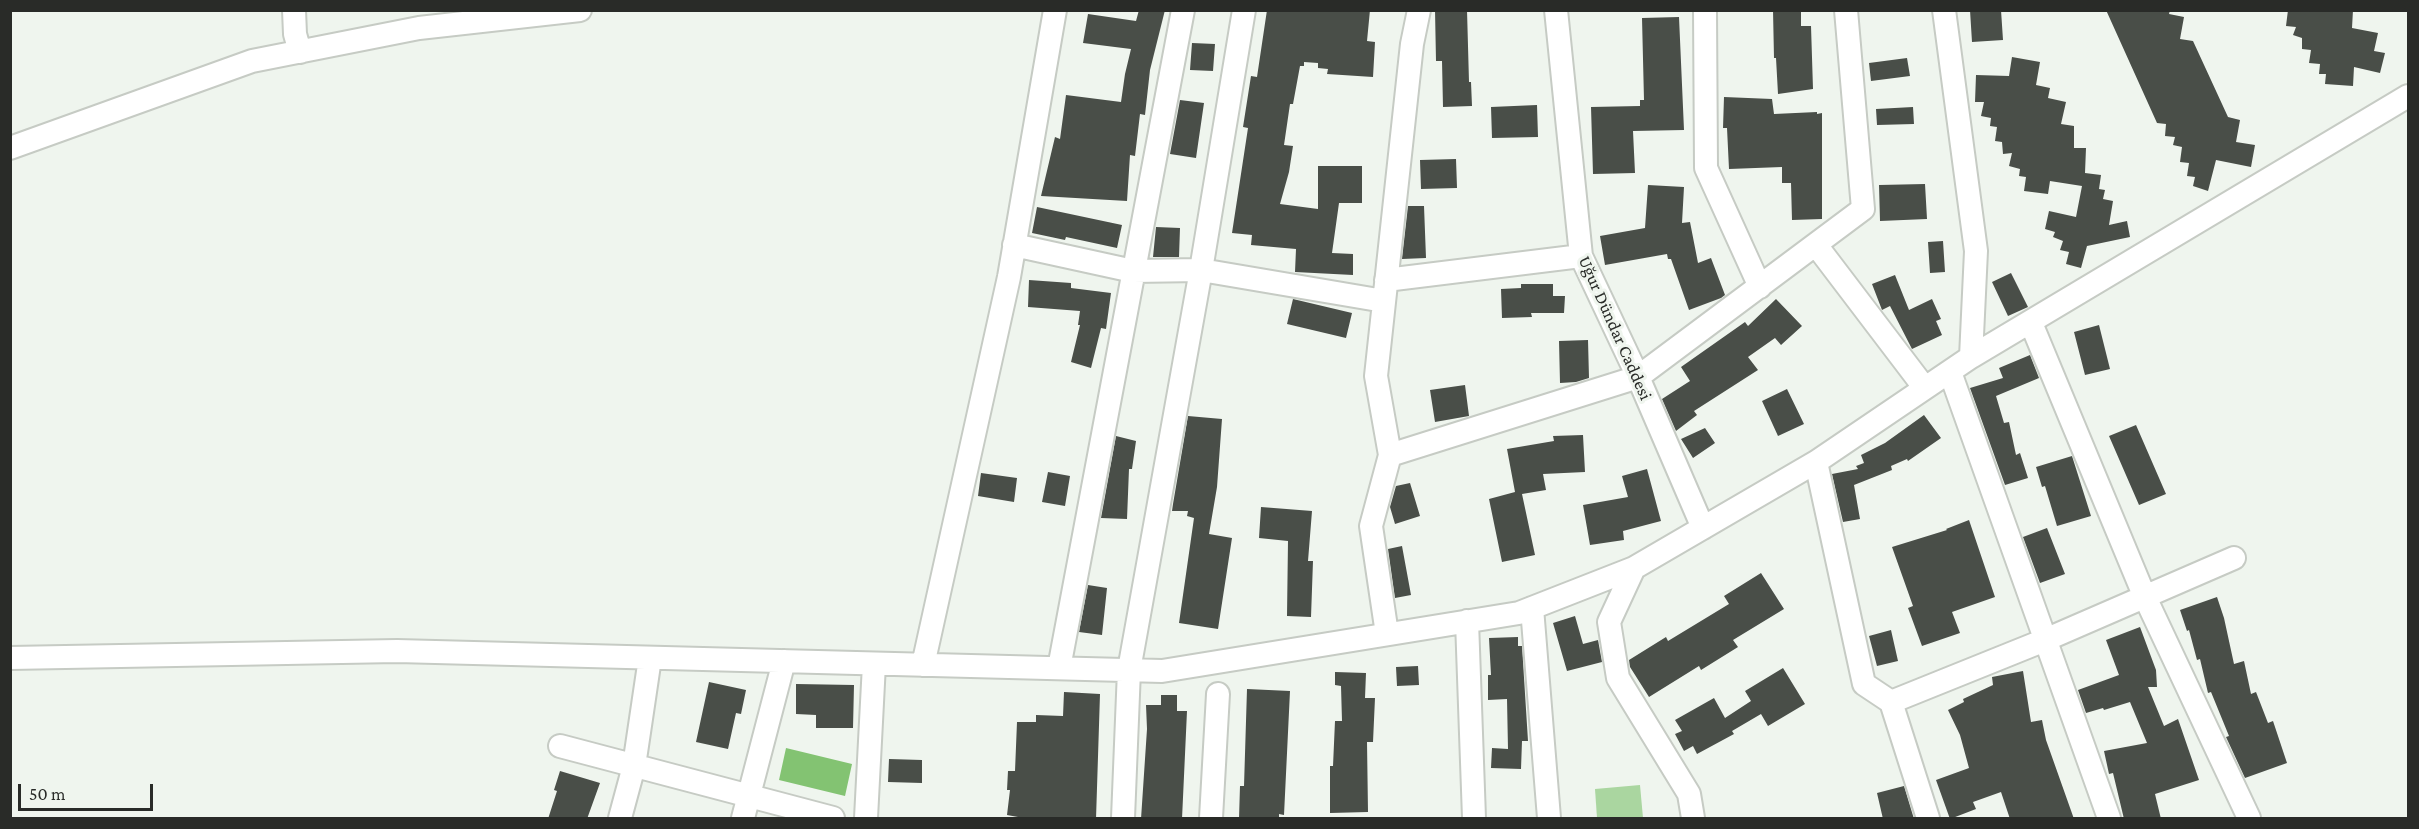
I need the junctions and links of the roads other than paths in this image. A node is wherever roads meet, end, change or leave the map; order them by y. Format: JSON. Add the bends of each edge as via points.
{"nodes":[{"id":1,"x":294,"y":10,"type":"edge"},
{"id":2,"x":1055,"y":10,"type":"edge"},
{"id":3,"x":1183,"y":10,"type":"edge"},
{"id":4,"x":1244,"y":10,"type":"edge"},
{"id":5,"x":1419,"y":10,"type":"edge"},
{"id":6,"x":1556,"y":10,"type":"edge"},
{"id":7,"x":1705,"y":10,"type":"edge"},
{"id":8,"x":1846,"y":10,"type":"edge"},
{"id":9,"x":1944,"y":10,"type":"edge"},
{"id":10,"x":572,"y":11,"type":"edge"},
{"id":11,"x":448,"y":17,"type":"edge"},
{"id":12,"x":300,"y":52,"type":"junction"},
{"id":13,"x":2409,"y":96,"type":"edge"},
{"id":14,"x":10,"y":148,"type":"edge"},
{"id":15,"x":1014,"y":245,"type":"junction"},
{"id":16,"x":1816,"y":245,"type":"junction"},
{"id":17,"x":1581,"y":256,"type":"junction"},
{"id":18,"x":1201,"y":270,"type":"junction"},
{"id":19,"x":1133,"y":271,"type":"junction"},
{"id":20,"x":1760,"y":287,"type":"junction"},
{"id":21,"x":1385,"y":290,"type":"junction"},
{"id":22,"x":2031,"y":323,"type":"junction"},
{"id":23,"x":1971,"y":357,"type":"junction"},
{"id":24,"x":1950,"y":372,"type":"junction"},
{"id":25,"x":1638,"y":377,"type":"junction"},
{"id":26,"x":1924,"y":387,"type":"junction"},
{"id":27,"x":1390,"y":455,"type":"junction"},
{"id":28,"x":1816,"y":462,"type":"junction"},
{"id":29,"x":1703,"y":528,"type":"junction"},
{"id":30,"x":2234,"y":558,"type":"dead end"},
{"id":31,"x":1634,"y":568,"type":"junction"},
{"id":32,"x":2144,"y":595,"type":"junction"},
{"id":33,"x":1532,"y":608,"type":"junction"},
{"id":34,"x":1467,"y":621,"type":"junction"},
{"id":35,"x":1387,"y":634,"type":"junction"},
{"id":36,"x":2045,"y":640,"type":"junction"},
{"id":37,"x":10,"y":658,"type":"edge"},
{"id":38,"x":650,"y":658,"type":"junction"},
{"id":39,"x":784,"y":661,"type":"junction"},
{"id":40,"x":874,"y":664,"type":"junction"},
{"id":41,"x":923,"y":665,"type":"junction"},
{"id":42,"x":1059,"y":668,"type":"junction"},
{"id":43,"x":1129,"y":670,"type":"junction"},
{"id":44,"x":1218,"y":694,"type":"dead end"},
{"id":45,"x":1891,"y":702,"type":"junction"},
{"id":46,"x":560,"y":746,"type":"dead end"},
{"id":47,"x":634,"y":765,"type":"junction"},
{"id":48,"x":1689,"y":794,"type":"junction"},
{"id":49,"x":749,"y":796,"type":"junction"},
{"id":50,"x":2249,"y":818,"type":"edge"},
{"id":51,"x":620,"y":819,"type":"edge"},
{"id":52,"x":743,"y":819,"type":"edge"},
{"id":53,"x":833,"y":819,"type":"edge"},
{"id":54,"x":866,"y":819,"type":"edge"},
{"id":55,"x":1123,"y":819,"type":"edge"},
{"id":56,"x":1211,"y":819,"type":"edge"},
{"id":57,"x":1474,"y":819,"type":"edge"},
{"id":58,"x":1549,"y":819,"type":"edge"},
{"id":59,"x":1687,"y":819,"type":"edge"},
{"id":60,"x":1693,"y":819,"type":"edge"},
{"id":61,"x":1928,"y":819,"type":"edge"},
{"id":62,"x":2109,"y":819,"type":"edge"}],
"edges":[{"from":1,"to":12,"type":"street"},
{"from":2,"to":15,"type":"street"},
{"from":3,"to":19,"type":"street"},
{"from":4,"to":18,"type":"street"},
{"from":5,"to":21,"type":"street"},
{"from":6,"to":17,"type":"street","name":"Uğur Dündar Caddesi"},
{"from":7,"to":20,"type":"street","via":[[1706,168]]},
{"from":8,"to":16,"type":"street","via":[[1863,209]]},
{"from":9,"to":23,"type":"street","via":[[1976,251]]},
{"from":10,"to":11,"type":"street"},
{"from":11,"to":12,"type":"street","via":[[419,28]]},
{"from":12,"to":14,"type":"street","via":[[252,61]]},
{"from":13,"to":22,"type":"street"},
{"from":15,"to":19,"type":"street"},
{"from":15,"to":41,"type":"street"},
{"from":16,"to":20,"type":"street"},
{"from":16,"to":26,"type":"street"},
{"from":17,"to":21,"type":"street"},
{"from":17,"to":25,"type":"street","name":"Uğur Dündar Caddesi"},
{"from":18,"to":19,"type":"street"},
{"from":18,"to":21,"type":"street"},
{"from":18,"to":43,"type":"street"},
{"from":19,"to":42,"type":"street"},
{"from":20,"to":25,"type":"street"},
{"from":21,"to":27,"type":"street","via":[[1376,376]]},
{"from":22,"to":23,"type":"street"},
{"from":22,"to":32,"type":"street"},
{"from":23,"to":24,"type":"street"},
{"from":24,"to":26,"type":"street"},
{"from":24,"to":36,"type":"street"},
{"from":25,"to":27,"type":"street"},
{"from":25,"to":29,"type":"street","name":"Uğur Dündar Caddesi"},
{"from":26,"to":28,"type":"street"},
{"from":27,"to":35,"type":"street","via":[[1371,526]]},
{"from":28,"to":29,"type":"street"},
{"from":28,"to":45,"type":"street","via":[[1864,684]]},
{"from":29,"to":31,"type":"street"},
{"from":30,"to":32,"type":"street"},
{"from":31,"to":33,"type":"street"},
{"from":31,"to":48,"type":"street","via":[[1609,622],[1618,678]]},
{"from":32,"to":36,"type":"street"},
{"from":32,"to":50,"type":"street"},
{"from":33,"to":34,"type":"street"},
{"from":33,"to":58,"type":"street"},
{"from":34,"to":35,"type":"street"},
{"from":34,"to":57,"type":"street"},
{"from":35,"to":43,"type":"street","via":[[1162,671]]},
{"from":36,"to":45,"type":"street"},
{"from":36,"to":62,"type":"street"},
{"from":37,"to":38,"type":"street","via":[[397,651]]},
{"from":38,"to":39,"type":"street"},
{"from":38,"to":47,"type":"street"},
{"from":39,"to":40,"type":"street"},
{"from":39,"to":49,"type":"street"},
{"from":40,"to":41,"type":"street"},
{"from":40,"to":54,"type":"street"},
{"from":41,"to":42,"type":"street"},
{"from":42,"to":43,"type":"street"},
{"from":43,"to":55,"type":"street"},
{"from":44,"to":56,"type":"street"},
{"from":45,"to":61,"type":"street"},
{"from":46,"to":47,"type":"street"},
{"from":47,"to":49,"type":"street"},
{"from":47,"to":51,"type":"street"},
{"from":48,"to":59,"type":"street"},
{"from":48,"to":60,"type":"street"},
{"from":49,"to":52,"type":"street"},
{"from":49,"to":53,"type":"street"}]}
